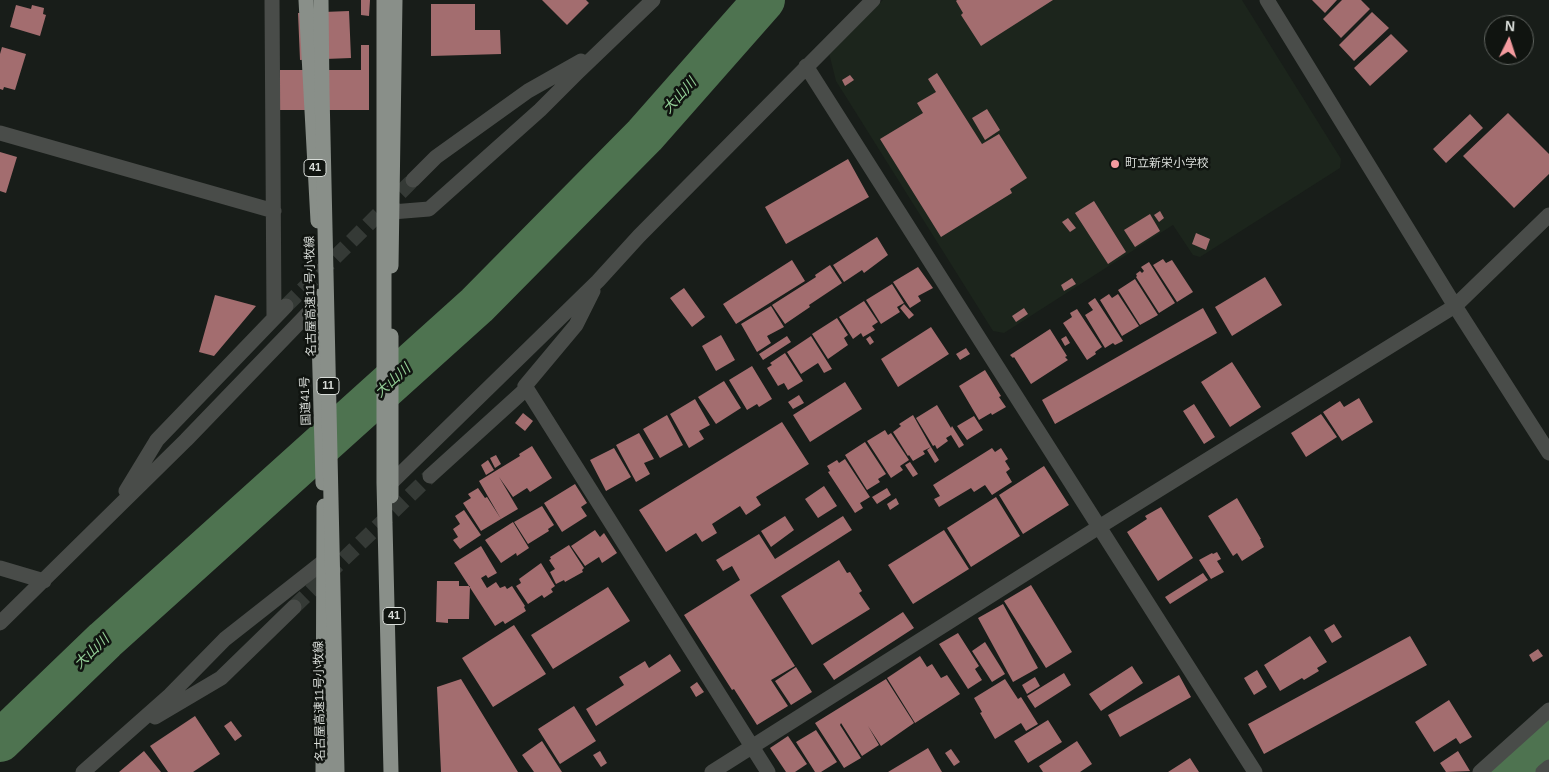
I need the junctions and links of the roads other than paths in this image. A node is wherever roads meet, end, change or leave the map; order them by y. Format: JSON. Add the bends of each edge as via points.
{"nodes":[{"id":1,"x":272,"y":0,"type":"edge"},
{"id":2,"x":306,"y":0,"type":"edge"},
{"id":3,"x":321,"y":0,"type":"edge"},
{"id":4,"x":384,"y":0,"type":"edge"},
{"id":5,"x":395,"y":0,"type":"edge"},
{"id":6,"x":653,"y":0,"type":"edge"},
{"id":7,"x":873,"y":0,"type":"edge"},
{"id":8,"x":1267,"y":0,"type":"edge"},
{"id":9,"x":602,"y":50,"type":"junction"},
{"id":10,"x":806,"y":66,"type":"junction"},
{"id":11,"x":0,"y":133,"type":"edge"},
{"id":12,"x":413,"y":180,"type":"tunnel mouth"},
{"id":13,"x":274,"y":211,"type":"junction"},
{"id":14,"x":392,"y":212,"type":"junction"},
{"id":15,"x":1549,"y":215,"type":"edge"},
{"id":16,"x":598,"y":281,"type":"junction"},
{"id":17,"x":320,"y":301,"type":"junction"},
{"id":18,"x":286,"y":306,"type":"tunnel mouth"},
{"id":19,"x":1455,"y":306,"type":"junction"},
{"id":20,"x":274,"y":318,"type":"junction"},
{"id":21,"x":527,"y":388,"type":"junction"},
{"id":22,"x":1549,"y":453,"type":"edge"},
{"id":23,"x":430,"y":476,"type":"tunnel mouth"},
{"id":24,"x":391,"y":483,"type":"junction"},
{"id":25,"x":113,"y":512,"type":"junction"},
{"id":26,"x":1099,"y":528,"type":"junction"},
{"id":27,"x":323,"y":562,"type":"junction"},
{"id":28,"x":0,"y":568,"type":"edge"},
{"id":29,"x":44,"y":581,"type":"junction"},
{"id":30,"x":294,"y":607,"type":"tunnel mouth"},
{"id":31,"x":0,"y":623,"type":"edge"},
{"id":32,"x":1549,"y":710,"type":"edge"},
{"id":33,"x":125,"y":735,"type":"junction"},
{"id":34,"x":752,"y":747,"type":"junction"},
{"id":35,"x":1549,"y":767,"type":"edge"},
{"id":36,"x":83,"y":772,"type":"edge"},
{"id":37,"x":323,"y":772,"type":"edge"},
{"id":38,"x":337,"y":772,"type":"edge"},
{"id":39,"x":391,"y":772,"type":"edge"},
{"id":40,"x":397,"y":772,"type":"edge"},
{"id":41,"x":712,"y":772,"type":"edge"},
{"id":42,"x":768,"y":772,"type":"edge"},
{"id":43,"x":1255,"y":772,"type":"edge"},
{"id":44,"x":1480,"y":772,"type":"edge"},
{"id":45,"x":1543,"y":772,"type":"edge"}],
"edges":[{"from":1,"to":13,"type":"street"},
{"from":2,"to":17,"type":"highway","name":"国道41号","number":"41"},
{"from":3,"to":38,"type":"highway","name":"名古屋高速11号小牧線","number":"11","bridge":true},
{"from":4,"to":39,"type":"highway","bridge":true,"via":[[384,483]]},
{"from":5,"to":14,"type":"highway","number":"41"},
{"from":6,"to":9,"type":"street"},
{"from":7,"to":10,"type":"street"},
{"from":8,"to":19,"type":"street"},
{"from":9,"to":12,"type":"street","via":[[528,91],[436,157]]},
{"from":9,"to":14,"type":"street","via":[[429,209]]},
{"from":10,"to":16,"type":"street","via":[[638,236]]},
{"from":10,"to":26,"type":"street"},
{"from":11,"to":13,"type":"street"},
{"from":13,"to":20,"type":"street"},
{"from":14,"to":24,"type":"highway","number":"41"},
{"from":15,"to":19,"type":"street"},
{"from":16,"to":21,"type":"street","via":[[576,325],[525,386]]},
{"from":16,"to":24,"type":"street"},
{"from":17,"to":25,"type":"street"},
{"from":17,"to":27,"type":"highway","name":"国道41号","number":"41"},
{"from":18,"to":20,"type":"street"},
{"from":19,"to":22,"type":"street"},
{"from":19,"to":26,"type":"street"},
{"from":20,"to":25,"type":"street","via":[[157,440]]},
{"from":21,"to":23,"type":"street"},
{"from":21,"to":34,"type":"street"},
{"from":24,"to":40,"type":"highway","number":"41"},
{"from":25,"to":29,"type":"street"},
{"from":26,"to":34,"type":"street"},
{"from":26,"to":43,"type":"street"},
{"from":27,"to":33,"type":"street","via":[[225,639]]},
{"from":27,"to":37,"type":"highway","name":"国道41号","number":"41"},
{"from":28,"to":29,"type":"street"},
{"from":29,"to":31,"type":"street"},
{"from":30,"to":33,"type":"street","via":[[221,678]]},
{"from":32,"to":44,"type":"street"},
{"from":33,"to":36,"type":"street"},
{"from":34,"to":41,"type":"street"},
{"from":34,"to":42,"type":"street"},
{"from":35,"to":45,"type":"street"}]}
